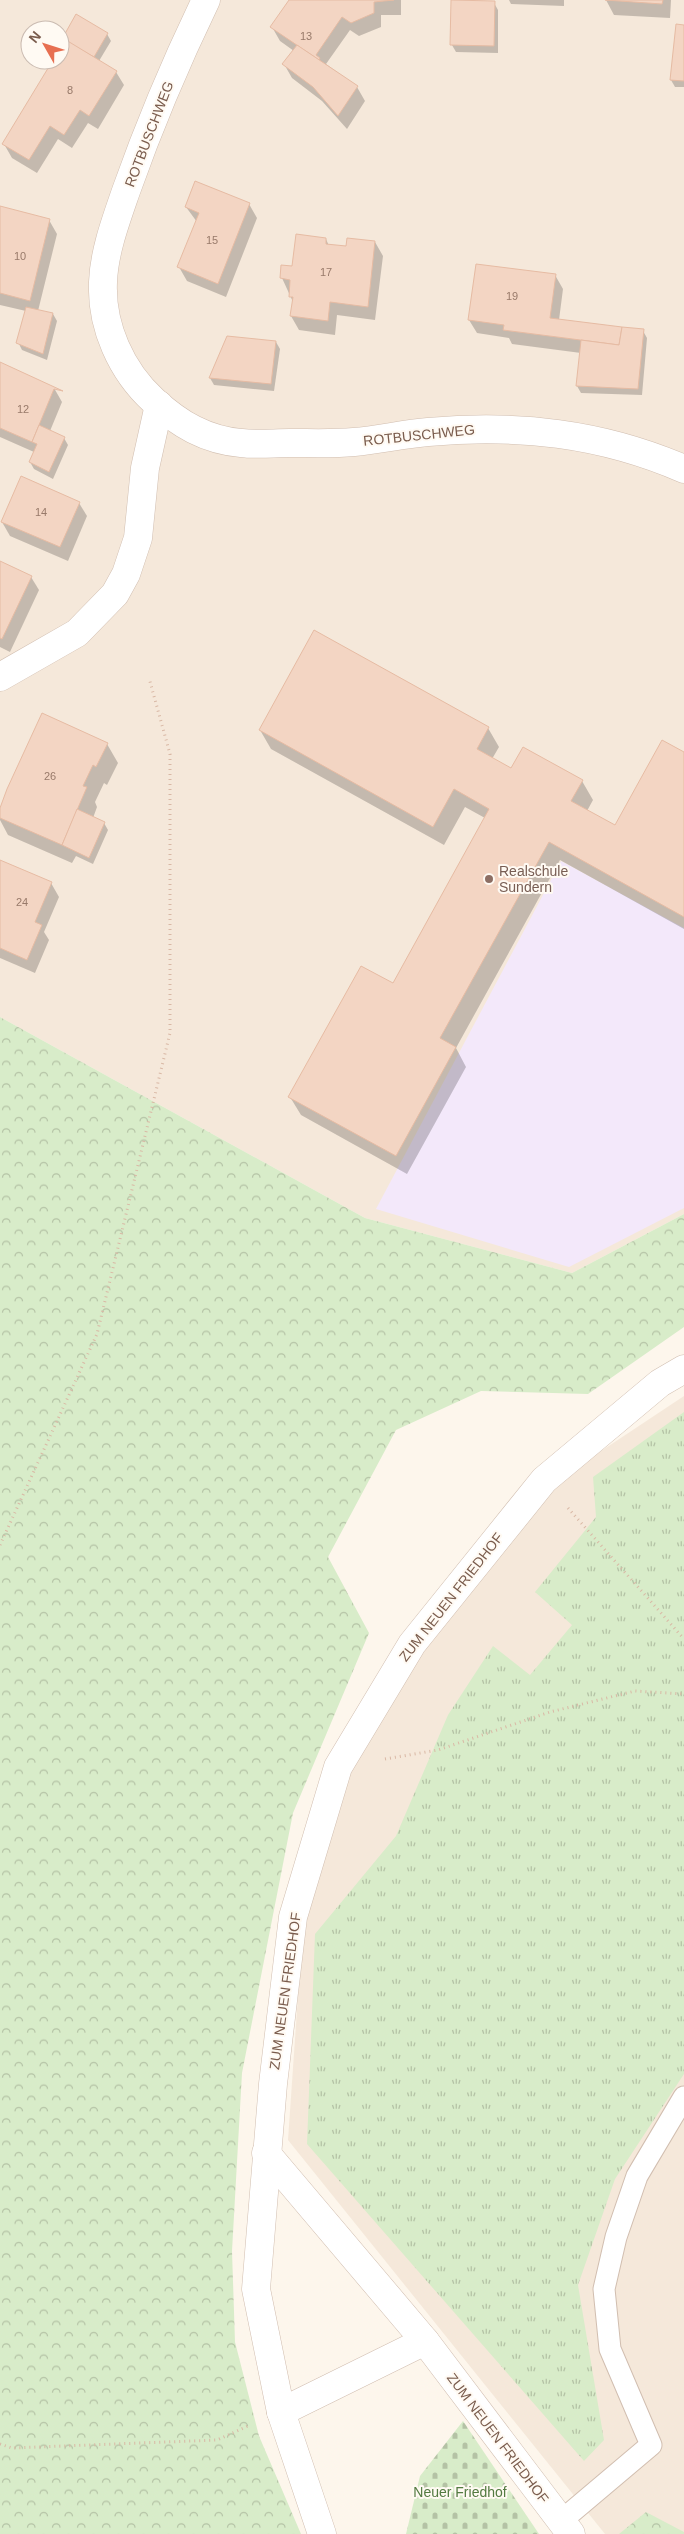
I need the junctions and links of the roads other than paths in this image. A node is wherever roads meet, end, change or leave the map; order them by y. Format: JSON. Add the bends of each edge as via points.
{"nodes":[{"id":1,"x":206,"y":0,"type":"edge"},
{"id":2,"x":159,"y":405,"type":"junction"},
{"id":3,"x":684,"y":469,"type":"edge"},
{"id":4,"x":0,"y":677,"type":"edge"},
{"id":5,"x":684,"y":1368,"type":"edge"},
{"id":6,"x":684,"y":2097,"type":"edge"},
{"id":7,"x":266,"y":2153,"type":"junction"},
{"id":8,"x":425,"y":2341,"type":"junction"},
{"id":9,"x":281,"y":2412,"type":"junction"},
{"id":10,"x":566,"y":2528,"type":"edge"},
{"id":11,"x":322,"y":2534,"type":"edge"}],
"edges":[{"from":1,"to":2,"type":"street","name":"ROTBUSCHWEG","via":[[142,147],[107,254],[103,281],[105,314],[112,340],[141,389]]},
{"from":2,"to":3,"type":"street","name":"ROTBUSCHWEG","via":[[204,436],[243,444],[354,442],[426,432],[522,429],[613,444]]},
{"from":2,"to":4,"type":"street","via":[[145,468],[134,556],[115,594],[77,633]]},
{"from":5,"to":7,"type":"street","name":"ZUM NEUEN FRIEDHOF","via":[[660,1383],[544,1480],[412,1644],[338,1767],[293,1917]]},
{"from":6,"to":10,"type":"lane","via":[[637,2176],[616,2237],[604,2289],[610,2349],[651,2445]]},
{"from":7,"to":8,"type":"street","name":"ZUM NEUEN FRIEDHOF"},
{"from":7,"to":9,"type":"street","name":"ZUM NEUEN FRIEDHOF","via":[[256,2288]]},
{"from":8,"to":9,"type":"street"},
{"from":8,"to":10,"type":"street","name":"ZUM NEUEN FRIEDHOF"},
{"from":9,"to":11,"type":"street","name":"ZUM NEUEN FRIEDHOF"}]}
